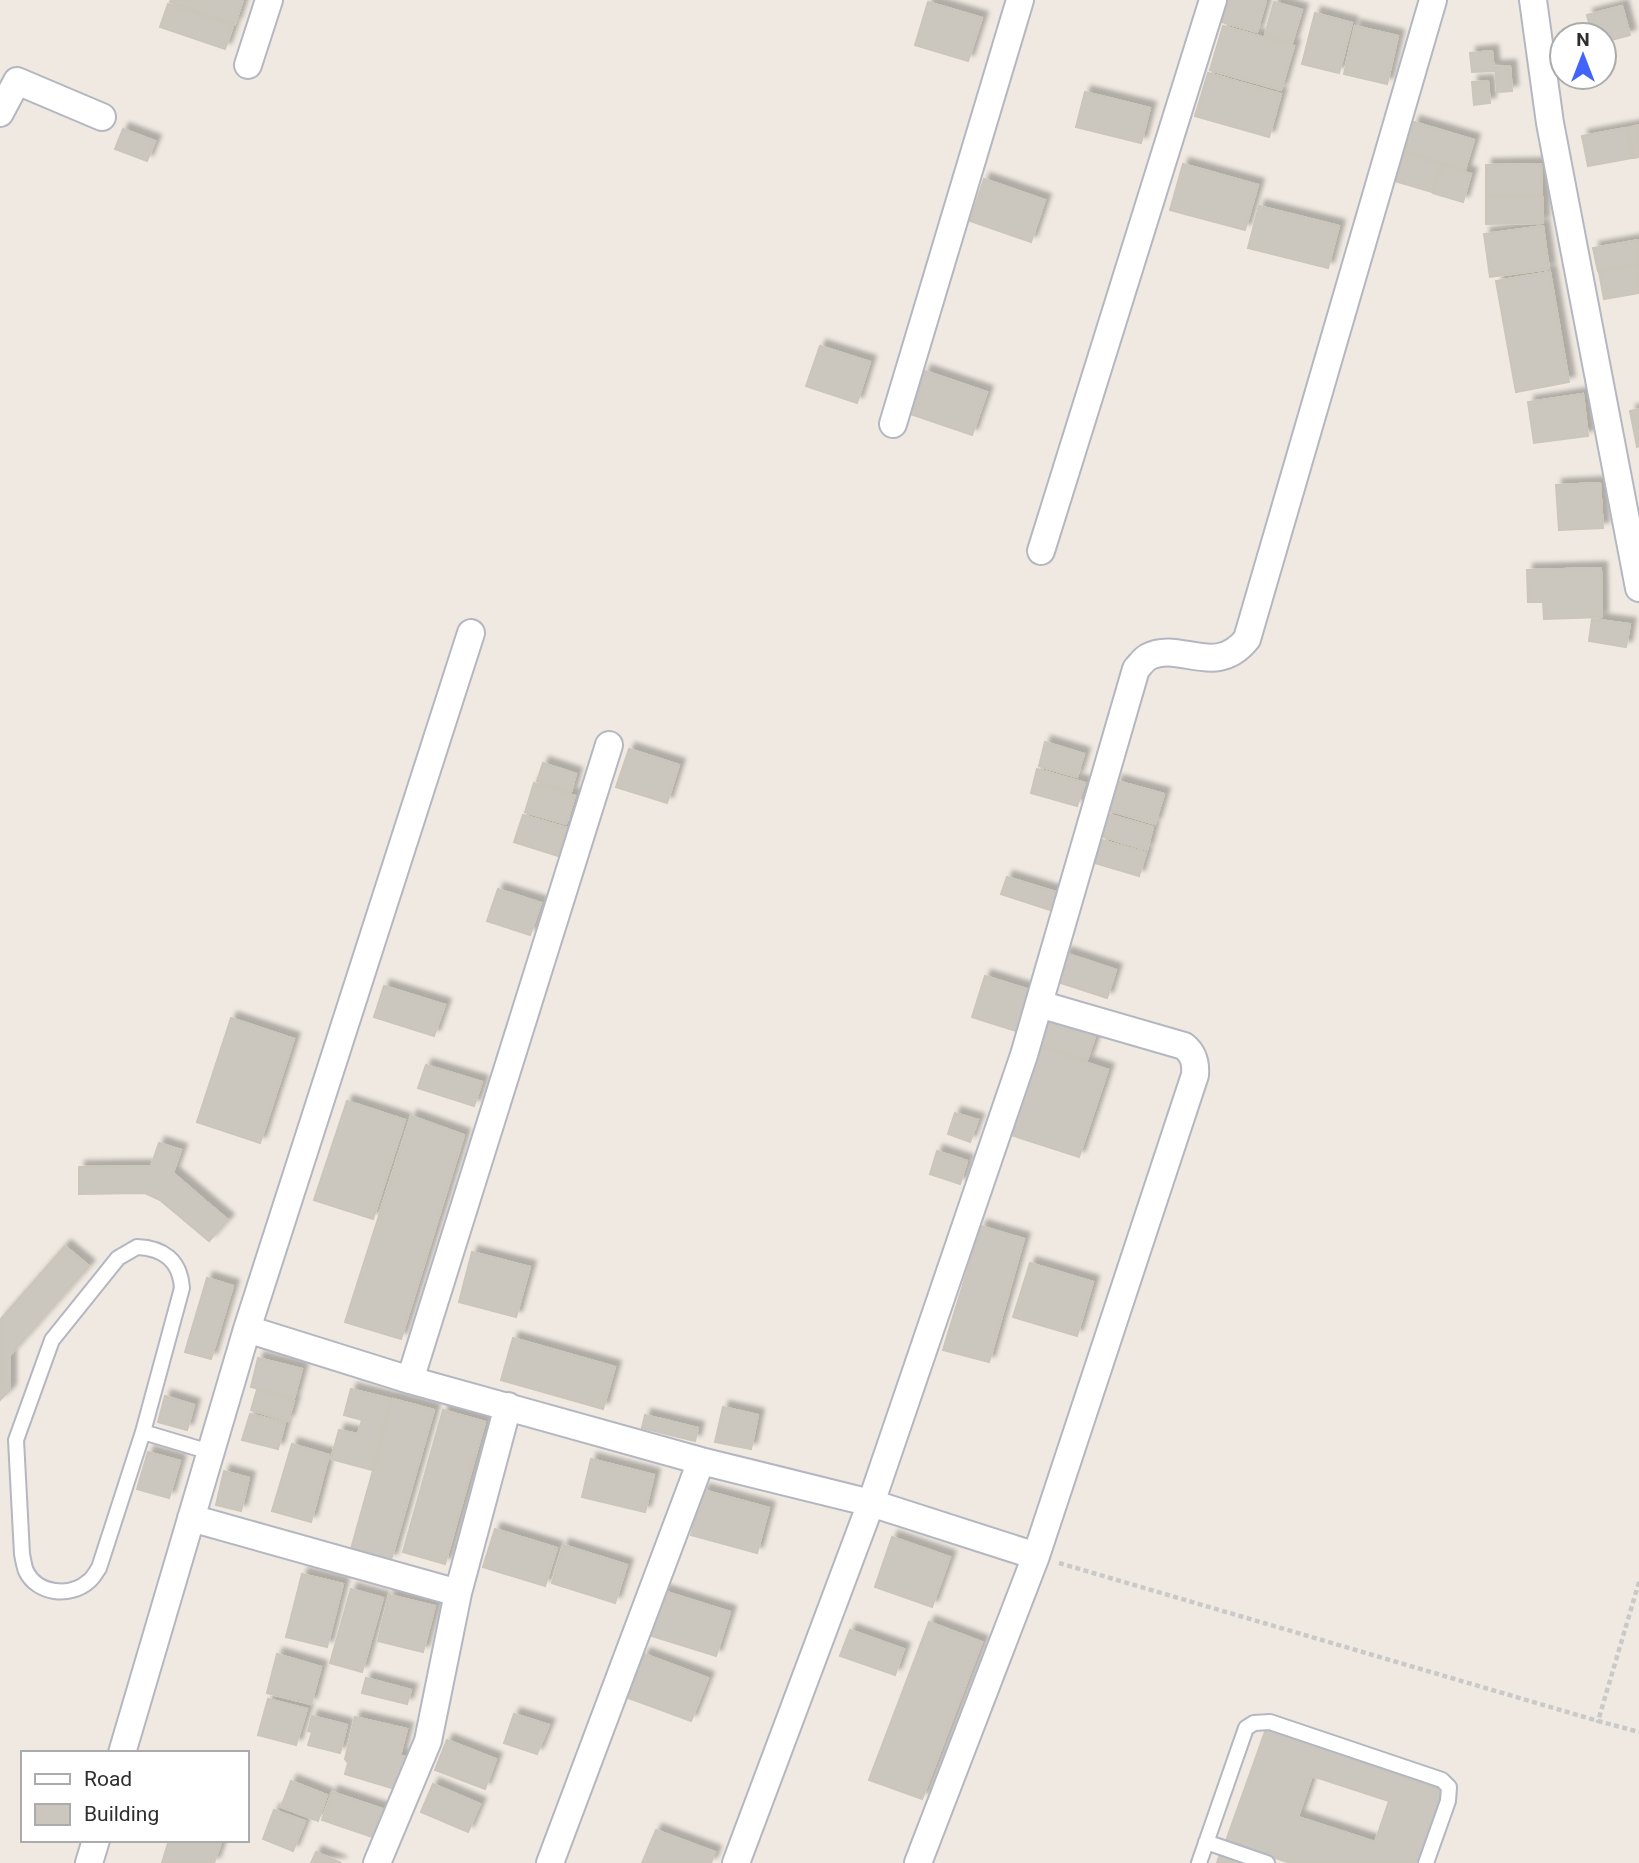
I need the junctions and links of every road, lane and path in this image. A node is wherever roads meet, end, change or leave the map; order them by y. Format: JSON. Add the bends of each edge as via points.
{"nodes":[{"id":1,"x":269,"y":0,"type":"edge"},
{"id":2,"x":1020,"y":0,"type":"edge"},
{"id":3,"x":1213,"y":0,"type":"edge"},
{"id":4,"x":1433,"y":0,"type":"edge"},
{"id":5,"x":1533,"y":0,"type":"edge"},
{"id":6,"x":248,"y":65,"type":"dead end"},
{"id":7,"x":0,"y":113,"type":"edge"},
{"id":8,"x":102,"y":117,"type":"dead end"},
{"id":9,"x":893,"y":424,"type":"dead end"},
{"id":10,"x":1041,"y":551,"type":"dead end"},
{"id":11,"x":1639,"y":588,"type":"edge"},
{"id":12,"x":471,"y":633,"type":"dead end"},
{"id":13,"x":609,"y":745,"type":"dead end"},
{"id":14,"x":1040,"y":1004,"type":"junction"},
{"id":15,"x":247,"y":1329,"type":"junction"},
{"id":16,"x":410,"y":1380,"type":"junction"},
{"id":17,"x":508,"y":1406,"type":"junction"},
{"id":18,"x":143,"y":1432,"type":"junction"},
{"id":19,"x":210,"y":1452,"type":"junction"},
{"id":20,"x":701,"y":1461,"type":"junction"},
{"id":21,"x":871,"y":1503,"type":"junction"},
{"id":22,"x":191,"y":1518,"type":"junction"},
{"id":23,"x":1036,"y":1556,"type":"junction"},
{"id":24,"x":1639,"y":1582,"type":"edge"},
{"id":25,"x":458,"y":1593,"type":"junction"},
{"id":26,"x":1598,"y":1721,"type":"junction"},
{"id":27,"x":1639,"y":1732,"type":"edge"},
{"id":28,"x":123,"y":1751,"type":"edge"},
{"id":29,"x":95,"y":1842,"type":"edge"},
{"id":30,"x":1206,"y":1842,"type":"junction"},
{"id":31,"x":89,"y":1863,"type":"edge"},
{"id":32,"x":377,"y":1863,"type":"edge"},
{"id":33,"x":550,"y":1863,"type":"edge"},
{"id":34,"x":736,"y":1863,"type":"edge"},
{"id":35,"x":918,"y":1863,"type":"edge"},
{"id":36,"x":1199,"y":1863,"type":"edge"},
{"id":37,"x":1267,"y":1863,"type":"edge"},
{"id":38,"x":1426,"y":1863,"type":"edge"}],
"edges":[{"from":1,"to":6,"type":"street"},
{"from":2,"to":9,"type":"street"},
{"from":3,"to":10,"type":"street"},
{"from":4,"to":14,"type":"street","via":[[1247,639],[1225,656],[1160,653],[1145,658],[1136,669]]},
{"from":5,"to":11,"type":"street","via":[[1550,123]]},
{"from":7,"to":8,"type":"street","via":[[17,81]]},
{"from":12,"to":15,"type":"street"},
{"from":13,"to":16,"type":"street"},
{"from":14,"to":21,"type":"street"},
{"from":14,"to":23,"type":"street","via":[[1184,1046],[1196,1066]]},
{"from":15,"to":16,"type":"street"},
{"from":15,"to":19,"type":"street"},
{"from":16,"to":17,"type":"street"},
{"from":17,"to":20,"type":"street"},
{"from":17,"to":25,"type":"street"},
{"from":18,"to":18,"type":"lane","via":[[182,1288],[180,1274],[166,1255],[137,1247],[118,1258],[52,1340],[16,1440],[22,1554],[26,1572],[41,1586],[69,1591],[89,1581],[99,1568]]},
{"from":18,"to":19,"type":"lane"},
{"from":19,"to":22,"type":"street"},
{"from":20,"to":21,"type":"street"},
{"from":20,"to":33,"type":"street"},
{"from":21,"to":23,"type":"street"},
{"from":21,"to":34,"type":"street"},
{"from":22,"to":25,"type":"street"},
{"from":22,"to":28,"type":"street"},
{"from":23,"to":26,"type":"path"},
{"from":23,"to":35,"type":"street"},
{"from":24,"to":26,"type":"path"},
{"from":25,"to":32,"type":"street","via":[[428,1741]]},
{"from":26,"to":27,"type":"path"},
{"from":29,"to":31,"type":"street"},
{"from":30,"to":36,"type":"lane"},
{"from":30,"to":37,"type":"lane"},
{"from":30,"to":38,"type":"lane","via":[[1246,1728],[1270,1722],[1442,1780],[1449,1787],[1448,1801]]}]}
